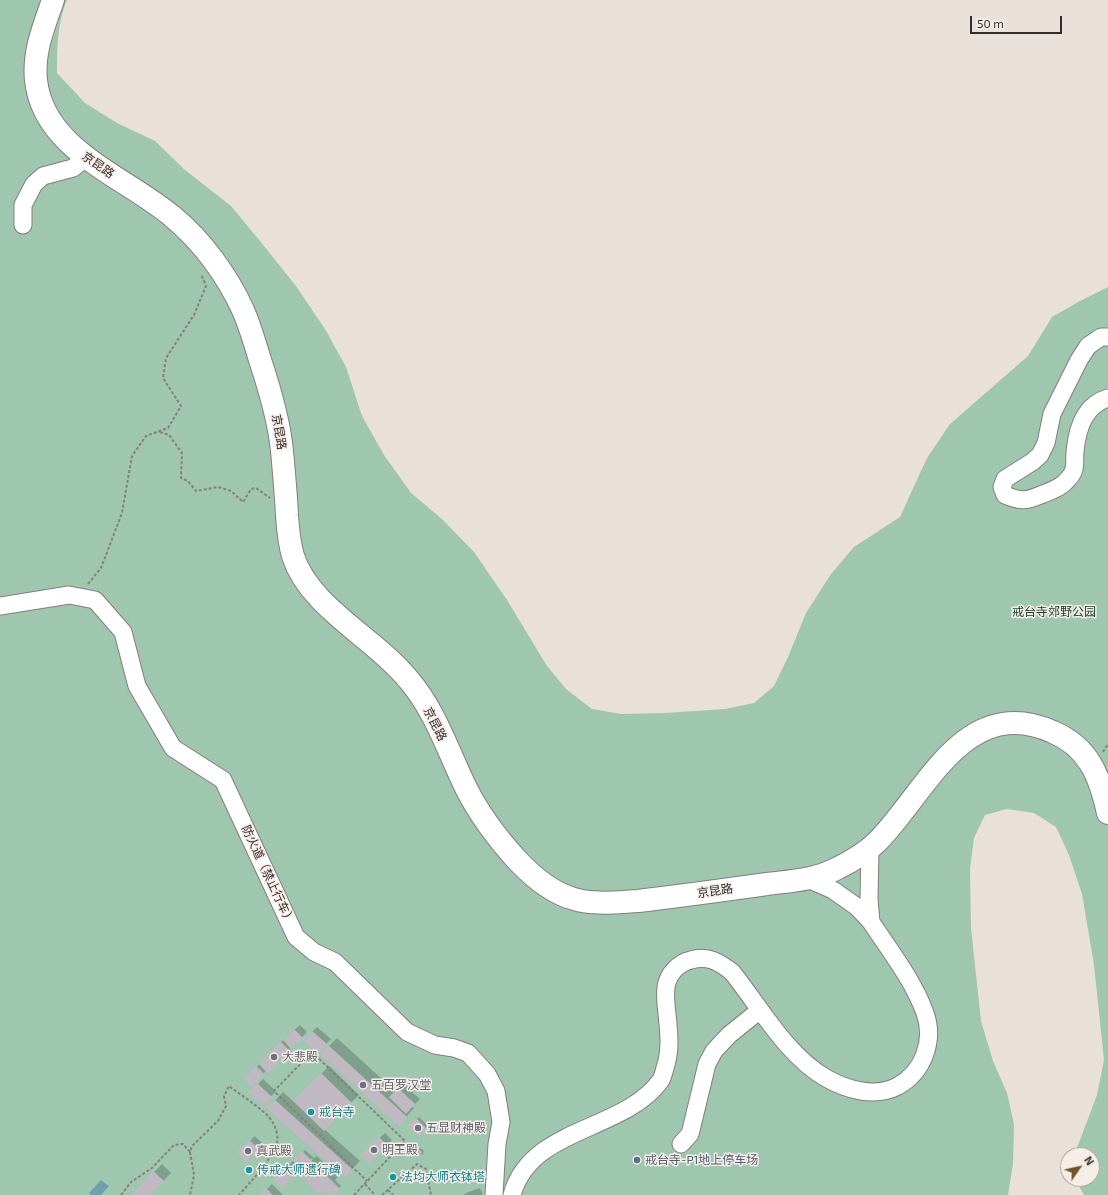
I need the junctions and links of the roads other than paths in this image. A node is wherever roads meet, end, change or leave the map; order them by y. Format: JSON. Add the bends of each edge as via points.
{"nodes":[{"id":1,"x":52,"y":0,"type":"edge"},
{"id":2,"x":87,"y":157,"type":"junction"},
{"id":3,"x":23,"y":224,"type":"dead end"},
{"id":4,"x":1108,"y":337,"type":"edge"},
{"id":5,"x":1108,"y":398,"type":"edge"},
{"id":6,"x":0,"y":606,"type":"edge"},
{"id":7,"x":1108,"y":813,"type":"edge"},
{"id":8,"x":870,"y":849,"type":"junction"},
{"id":9,"x":808,"y":879,"type":"junction"},
{"id":10,"x":871,"y":922,"type":"junction"},
{"id":11,"x":760,"y":1010,"type":"junction"},
{"id":12,"x":681,"y":1144,"type":"dead end"},
{"id":13,"x":494,"y":1195,"type":"edge"},
{"id":14,"x":512,"y":1195,"type":"edge"}],
"edges":[{"from":1,"to":2,"type":"main road","name":"京昆路","via":[[38,47],[36,81],[44,109],[52,123],[62,136]]},
{"from":2,"to":3,"type":"street","via":[[73,168],[43,176],[34,184],[23,205]]},
{"from":2,"to":9,"type":"main road","name":"京昆路","via":[[173,217],[208,253],[233,292],[251,331],[274,408],[282,448],[289,540],[292,556],[299,571],[308,587],[324,603],[399,668],[413,684],[429,710],[482,815],[523,867],[555,891],[573,899],[590,902],[653,899]]},
{"from":4,"to":5,"type":"street","via":[[1101,337],[1088,346],[1052,414],[1046,443],[1040,456],[1005,479],[1002,487],[1005,495],[1018,501],[1032,499],[1059,488],[1070,478],[1076,466],[1075,453],[1081,422],[1093,406]]},
{"from":6,"to":13,"type":"street","name":"防火道（禁止行车）","via":[[69,595],[78,596],[95,600],[123,632],[137,686],[173,748],[223,780],[296,937],[314,952],[335,962],[407,1032],[435,1045],[468,1053],[487,1074],[496,1091],[501,1122]]},
{"from":7,"to":8,"type":"main road","name":"京昆路","via":[[1099,780],[1093,767],[1078,748],[1062,736],[1044,728],[1024,723],[1007,723],[988,727],[968,738],[952,752]]},
{"from":8,"to":9,"type":"main road","name":"京昆路","via":[[836,870]]},
{"from":8,"to":10,"type":"street"},
{"from":9,"to":10,"type":"street","via":[[833,890],[857,907]]},
{"from":10,"to":11,"type":"street","via":[[916,992],[926,1015],[926,1054],[918,1069],[903,1083],[890,1090],[862,1092],[826,1078],[796,1054]]},
{"from":11,"to":12,"type":"street","via":[[729,1034],[714,1051],[708,1064],[690,1134]]},
{"from":11,"to":14,"type":"street","via":[[732,972],[721,963],[700,958],[680,964],[668,978],[666,988],[670,1048],[662,1078],[640,1102],[568,1136],[530,1162],[521,1174]]}]}
